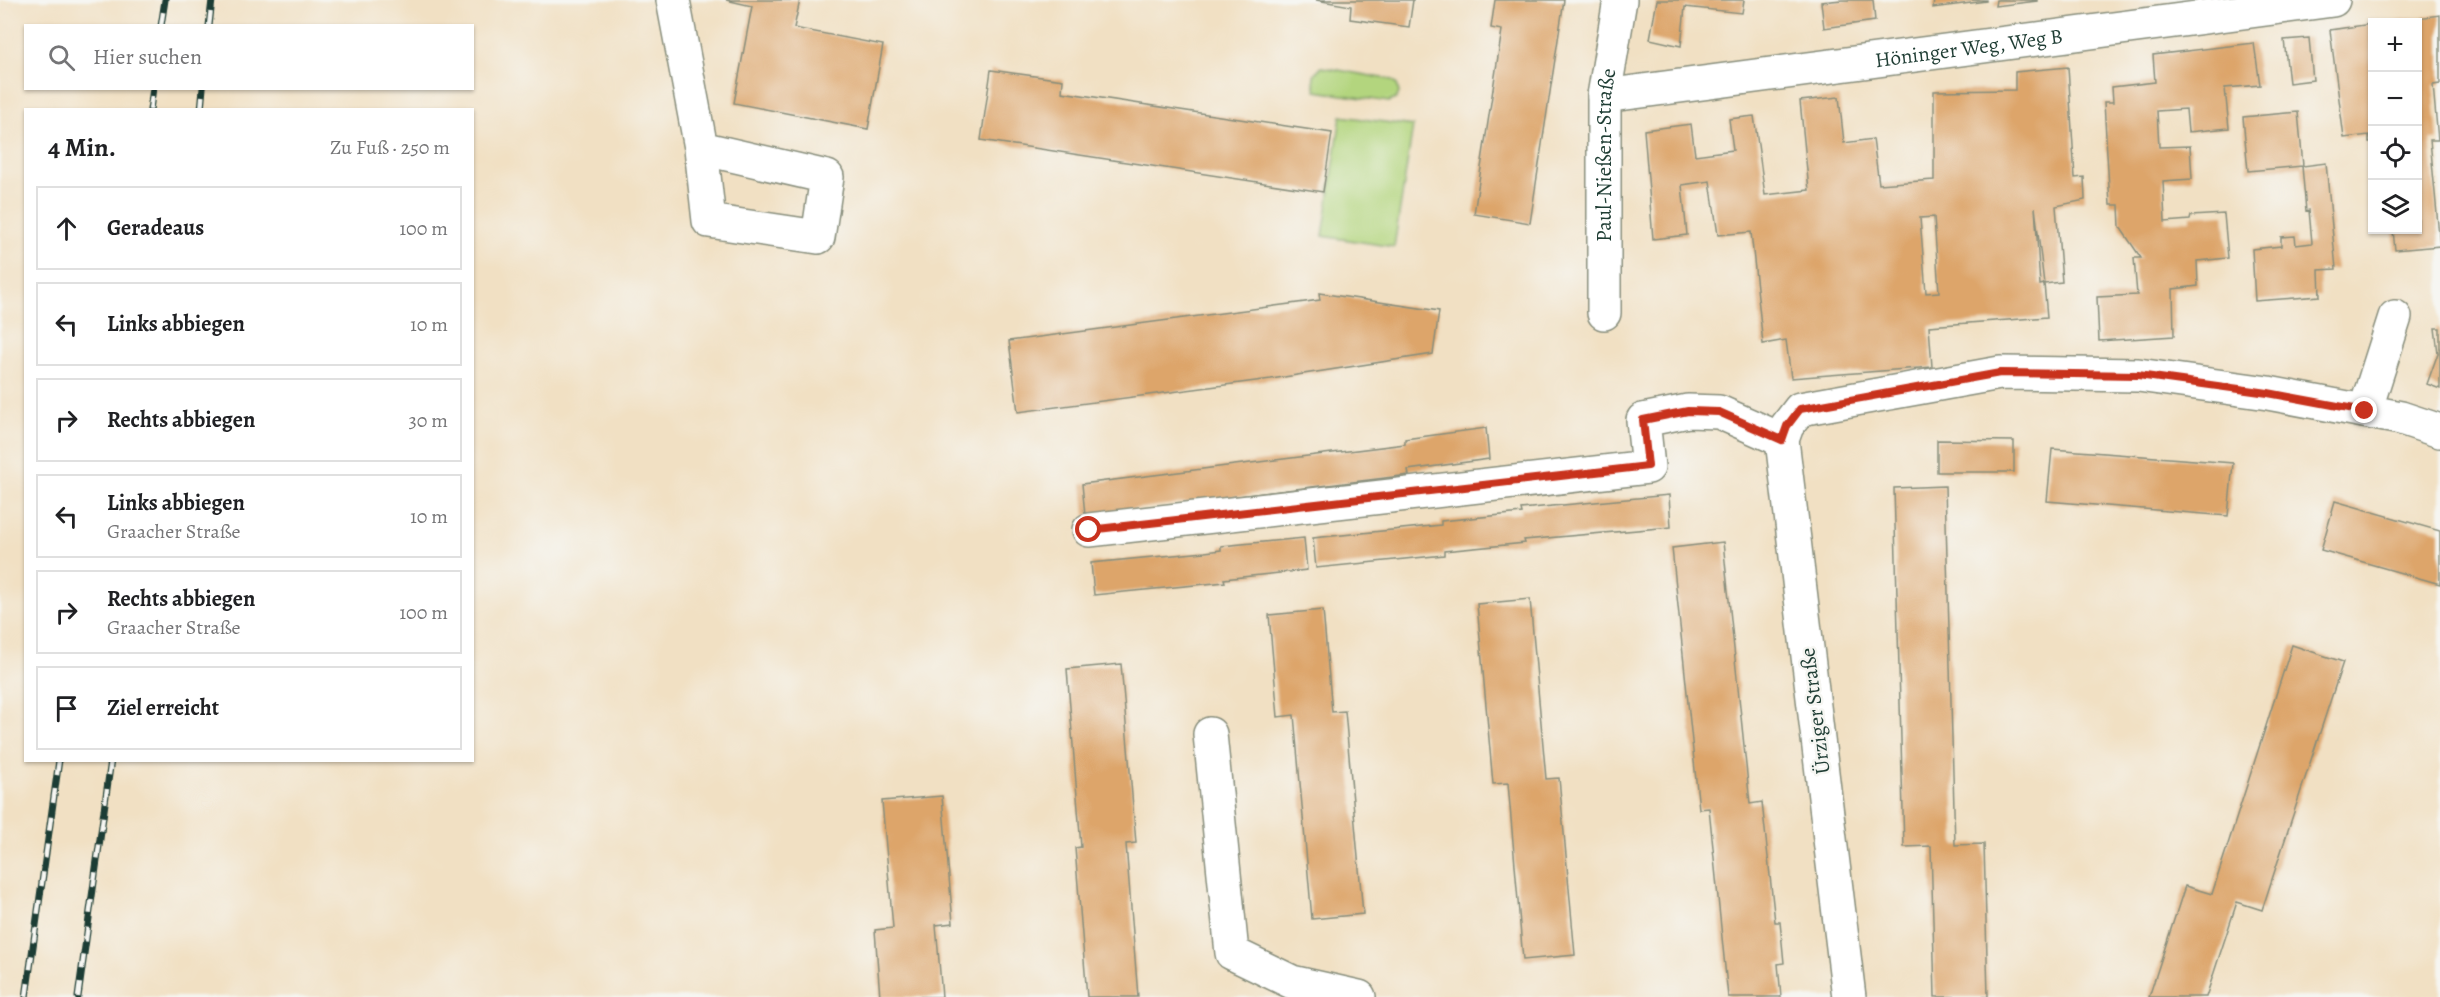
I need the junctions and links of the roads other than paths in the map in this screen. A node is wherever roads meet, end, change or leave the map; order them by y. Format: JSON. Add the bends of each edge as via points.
{"nodes":[{"id":1,"x":673,"y":0,"type":"edge"},
{"id":2,"x":1620,"y":0,"type":"edge"},
{"id":3,"x":2333,"y":0,"type":"edge"},
{"id":4,"x":2261,"y":5,"type":"edge"},
{"id":5,"x":1604,"y":96,"type":"junction"},
{"id":6,"x":701,"y":148,"type":"dead end"},
{"id":7,"x":1604,"y":313,"type":"dead end"},
{"id":8,"x":2395,"y":317,"type":"dead end"},
{"id":9,"x":2365,"y":411,"type":"junction"},
{"id":10,"x":2440,"y":431,"type":"edge"},
{"id":11,"x":1784,"y":433,"type":"junction"},
{"id":12,"x":1089,"y":530,"type":"dead end"},
{"id":13,"x":1210,"y":734,"type":"dead end"},
{"id":14,"x":1359,"y":997,"type":"edge"},
{"id":15,"x":1849,"y":997,"type":"edge"}],
"edges":[{"from":1,"to":6,"type":"street"},
{"from":2,"to":5,"type":"street","name":"Paul-Nießen-Straße"},
{"from":3,"to":4,"type":"street","name":"Höninger Weg, Weg B"},
{"from":4,"to":5,"type":"street","name":"Höninger Weg, Weg B"},
{"from":5,"to":7,"type":"street","name":"Paul-Nießen-Straße"},
{"from":8,"to":9,"type":"street"},
{"from":9,"to":10,"type":"street"},
{"from":9,"to":11,"type":"street","via":[[2138,375],[2000,373],[1800,409]]},
{"from":11,"to":12,"type":"street","via":[[1719,412],[1688,411],[1643,420],[1648,466]]},
{"from":11,"to":15,"type":"street","name":"Ürziger Straße"},
{"from":13,"to":14,"type":"street","via":[[1232,953],[1292,982]]}]}
